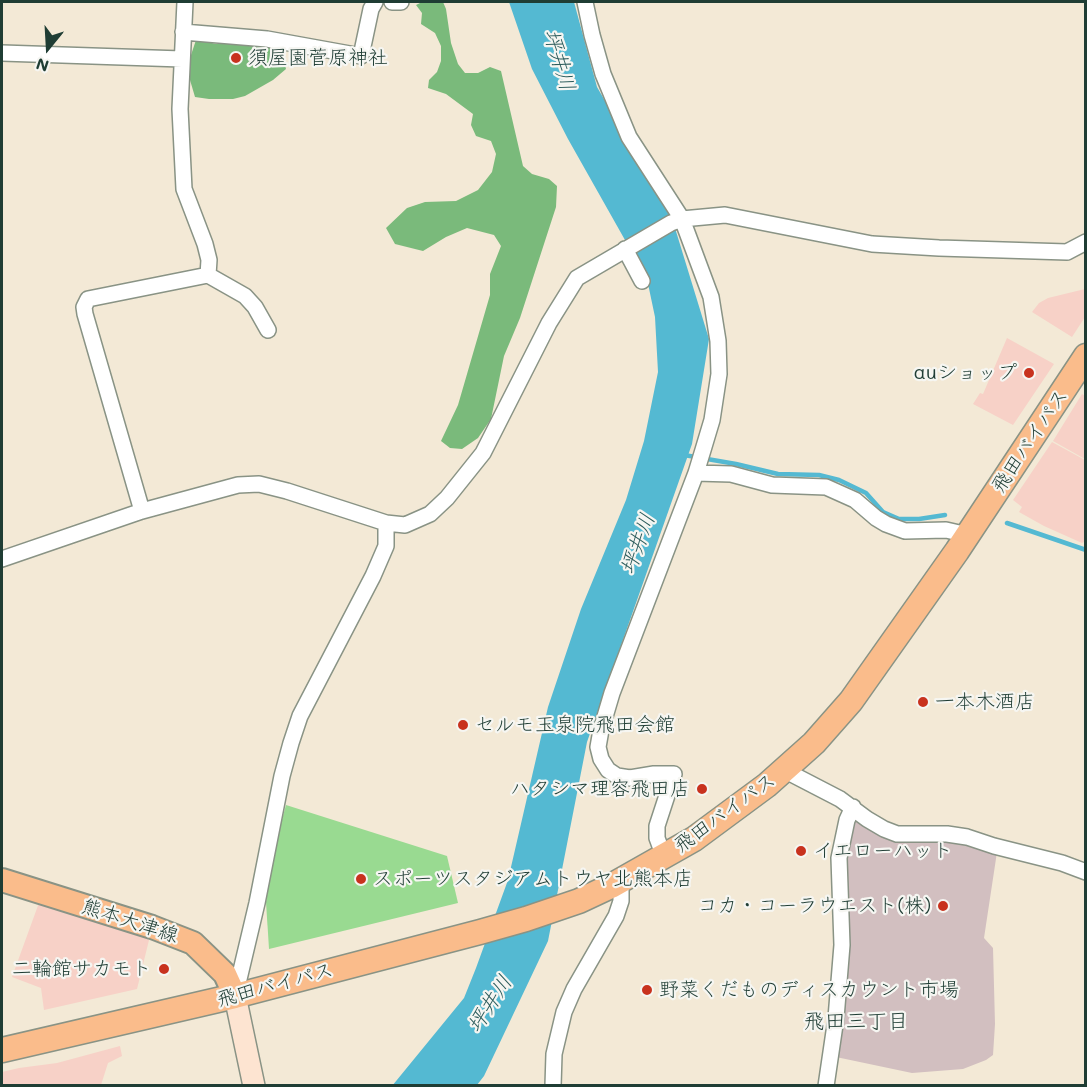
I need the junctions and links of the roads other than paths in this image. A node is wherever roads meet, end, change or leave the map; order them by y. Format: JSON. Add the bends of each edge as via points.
{"nodes":[{"id":1,"x":185,"y":2,"type":"edge"},
{"id":2,"x":375,"y":2,"type":"edge"},
{"id":3,"x":392,"y":2,"type":"edge"},
{"id":4,"x":401,"y":2,"type":"edge"},
{"id":5,"x":585,"y":2,"type":"edge"},
{"id":6,"x":183,"y":32,"type":"junction"},
{"id":7,"x":2,"y":53,"type":"edge"},
{"id":8,"x":182,"y":59,"type":"junction"},
{"id":9,"x":677,"y":221,"type":"junction"},
{"id":10,"x":1086,"y":242,"type":"edge"},
{"id":11,"x":628,"y":248,"type":"junction"},
{"id":12,"x":208,"y":274,"type":"junction"},
{"id":13,"x":642,"y":281,"type":"dead end"},
{"id":14,"x":268,"y":330,"type":"dead end"},
{"id":15,"x":1086,"y":356,"type":"edge"},
{"id":16,"x":696,"y":473,"type":"junction"},
{"id":17,"x":142,"y":511,"type":"junction"},
{"id":18,"x":386,"y":523,"type":"junction"},
{"id":19,"x":968,"y":535,"type":"junction"},
{"id":20,"x":2,"y":559,"type":"edge"},
{"id":21,"x":784,"y":770,"type":"junction"},
{"id":22,"x":853,"y":807,"type":"junction"},
{"id":23,"x":664,"y":857,"type":"junction"},
{"id":24,"x":1086,"y":872,"type":"edge"},
{"id":25,"x":2,"y":880,"type":"edge"},
{"id":26,"x":621,"y":881,"type":"junction"},
{"id":27,"x":236,"y":996,"type":"junction"},
{"id":28,"x":2,"y":1050,"type":"edge"},
{"id":29,"x":254,"y":1086,"type":"edge"},
{"id":30,"x":553,"y":1086,"type":"edge"},
{"id":31,"x":826,"y":1086,"type":"edge"}],
"edges":[{"from":1,"to":6,"type":"street"},
{"from":2,"to":6,"type":"street","via":[[361,56],[267,39]]},
{"from":3,"to":4,"type":"street"},
{"from":5,"to":9,"type":"street","via":[[603,74],[629,136]]},
{"from":6,"to":8,"type":"street"},
{"from":7,"to":8,"type":"street"},
{"from":8,"to":12,"type":"street","via":[[184,189],[205,244]]},
{"from":9,"to":10,"type":"street","via":[[725,215],[872,244],[928,247],[1067,252]]},
{"from":9,"to":11,"type":"street"},
{"from":9,"to":16,"type":"street","via":[[711,297],[718,341],[719,374]]},
{"from":11,"to":13,"type":"street"},
{"from":11,"to":18,"type":"street","via":[[577,278],[549,322],[483,453],[447,498],[430,514],[405,525]]},
{"from":12,"to":14,"type":"street","via":[[245,296]]},
{"from":12,"to":17,"type":"street","via":[[88,299],[84,307]]},
{"from":15,"to":19,"type":"highway","name":"飛田バイパス"},
{"from":16,"to":19,"type":"street","via":[[826,487],[905,531],[946,530]]},
{"from":16,"to":23,"type":"street","via":[[612,693],[598,747],[608,770],[617,776],[674,774],[657,826]]},
{"from":17,"to":18,"type":"street","via":[[238,485],[259,484]]},
{"from":17,"to":20,"type":"street"},
{"from":18,"to":27,"type":"street","via":[[386,546],[300,716],[291,743]]},
{"from":19,"to":21,"type":"highway","name":"飛田バイパス","via":[[851,701]]},
{"from":21,"to":22,"type":"street"},
{"from":21,"to":23,"type":"highway","name":"飛田バイパス","via":[[694,839]]},
{"from":22,"to":24,"type":"street","via":[[897,834],[967,837]]},
{"from":22,"to":31,"type":"street","via":[[839,858],[842,945]]},
{"from":23,"to":26,"type":"highway","name":"飛田バイパス"},
{"from":25,"to":27,"type":"main road","name":"熊本大津線","via":[[193,943],[225,974]]},
{"from":26,"to":27,"type":"highway","name":"飛田バイパス","via":[[579,901],[487,930]]},
{"from":26,"to":30,"type":"street","via":[[616,916],[564,1012],[554,1054]]},
{"from":27,"to":28,"type":"highway","name":"飛田バイパス"},
{"from":27,"to":29,"type":"main road"}]}
